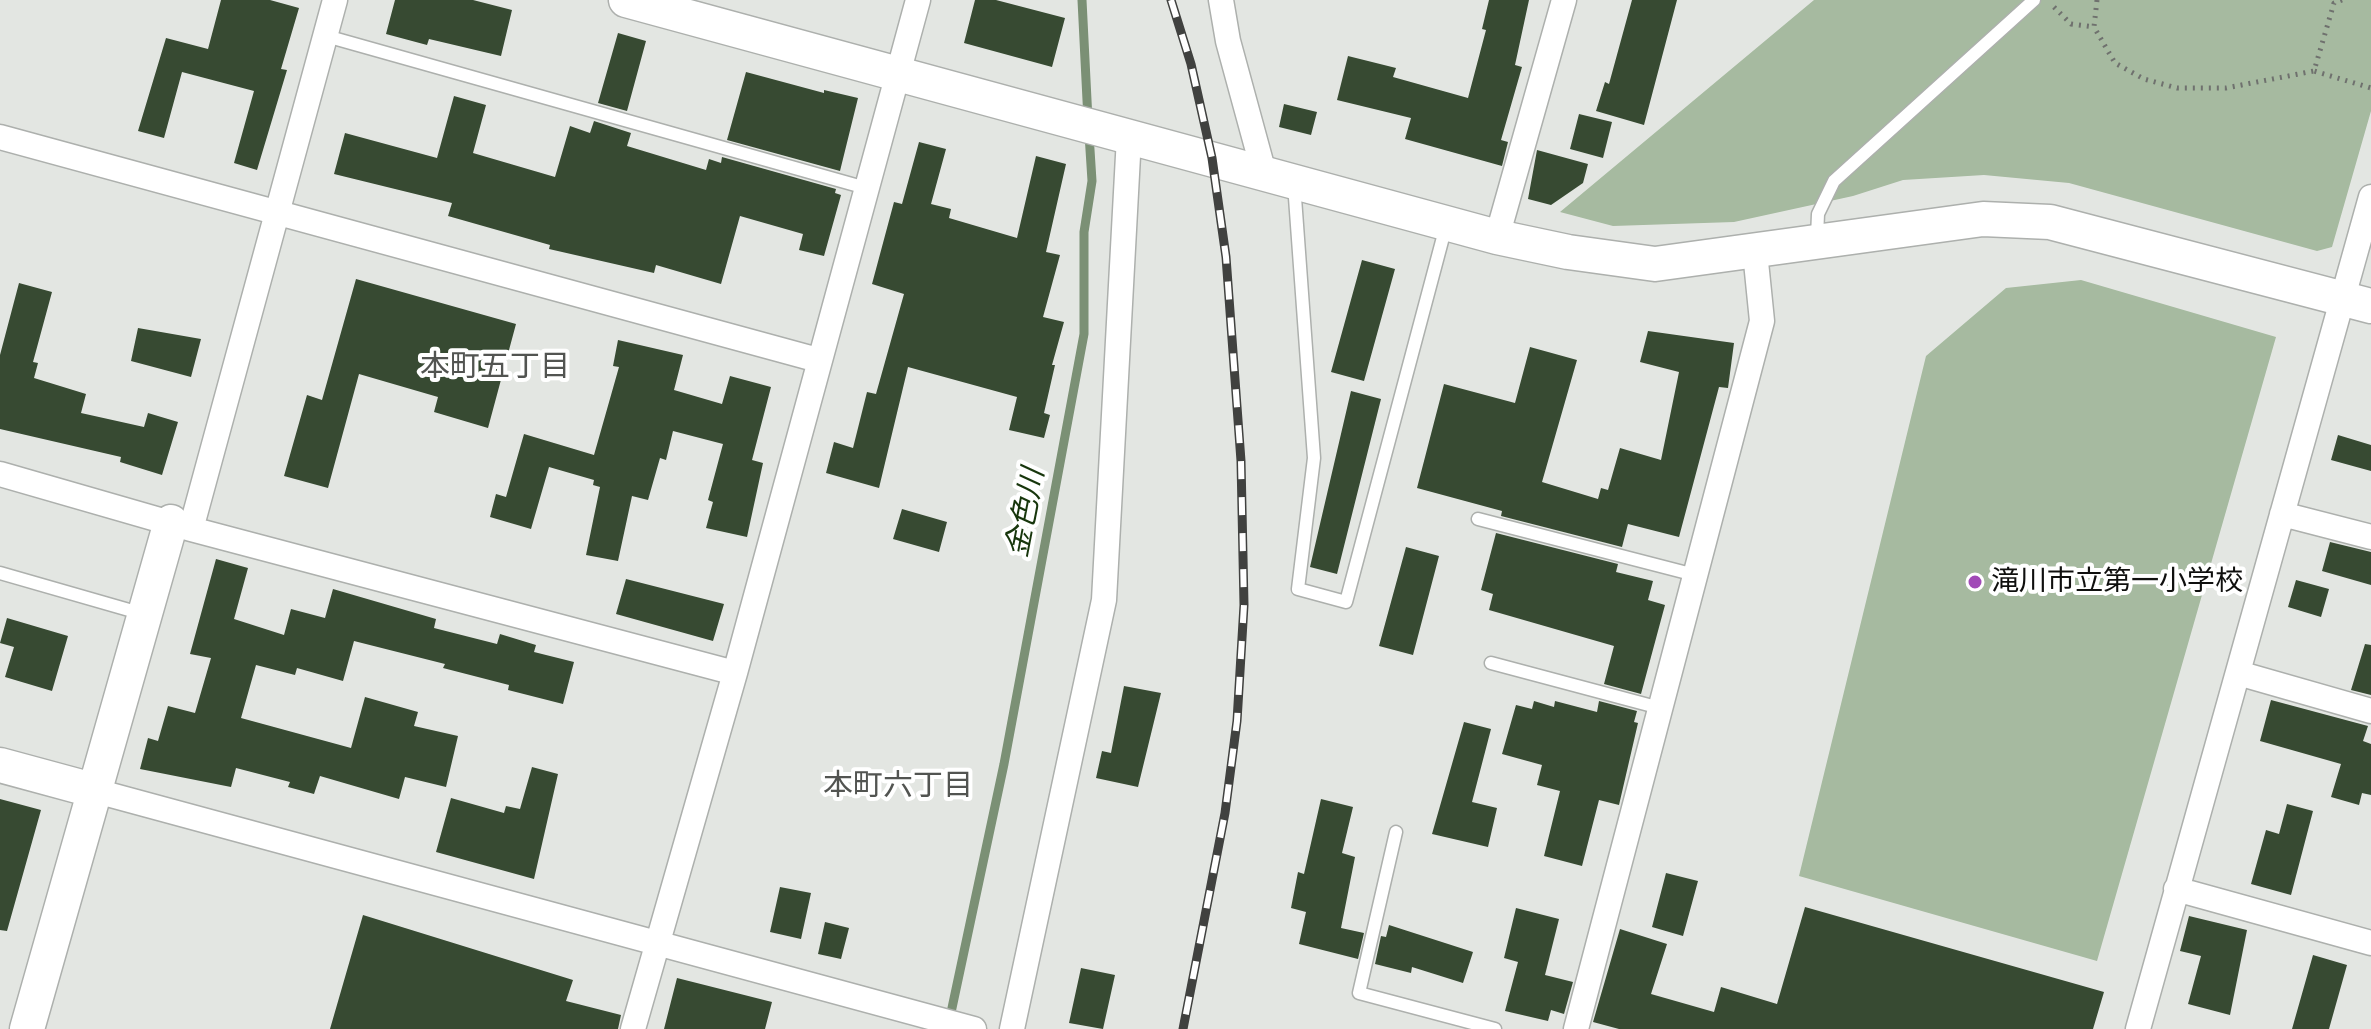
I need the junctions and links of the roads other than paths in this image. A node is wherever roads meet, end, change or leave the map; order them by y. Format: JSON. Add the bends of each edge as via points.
{"nodes":[{"id":1,"x":335,"y":0,"type":"edge"},
{"id":2,"x":626,"y":0,"type":"edge"},
{"id":3,"x":918,"y":0,"type":"edge"},
{"id":4,"x":1221,"y":0,"type":"edge"},
{"id":5,"x":1564,"y":0,"type":"edge"},
{"id":6,"x":2034,"y":0,"type":"edge"},
{"id":7,"x":326,"y":36,"type":"junction"},
{"id":8,"x":897,"y":75,"type":"junction"},
{"id":9,"x":0,"y":137,"type":"edge"},
{"id":10,"x":1129,"y":137,"type":"junction"},
{"id":11,"x":1279,"y":177,"type":"junction"},
{"id":12,"x":866,"y":188,"type":"junction"},
{"id":13,"x":2371,"y":197,"type":"edge"},
{"id":14,"x":279,"y":215,"type":"junction"},
{"id":15,"x":1447,"y":223,"type":"junction"},
{"id":16,"x":1497,"y":237,"type":"junction"},
{"id":17,"x":1817,"y":241,"type":"junction"},
{"id":18,"x":1755,"y":252,"type":"junction"},
{"id":19,"x":2357,"y":302,"type":"edge"},
{"id":20,"x":818,"y":360,"type":"junction"},
{"id":21,"x":0,"y":474,"type":"edge"},
{"id":22,"x":2282,"y":514,"type":"junction"},
{"id":23,"x":1478,"y":519,"type":"dead end"},
{"id":24,"x":181,"y":526,"type":"junction"},
{"id":25,"x":2371,"y":537,"type":"edge"},
{"id":26,"x":0,"y":573,"type":"edge"},
{"id":27,"x":1695,"y":575,"type":"junction"},
{"id":28,"x":145,"y":615,"type":"junction"},
{"id":29,"x":1491,"y":663,"type":"dead end"},
{"id":30,"x":735,"y":673,"type":"junction"},
{"id":31,"x":2238,"y":673,"type":"junction"},
{"id":32,"x":1660,"y":708,"type":"junction"},
{"id":33,"x":2371,"y":711,"type":"edge"},
{"id":34,"x":0,"y":765,"type":"edge"},
{"id":35,"x":96,"y":791,"type":"junction"},
{"id":36,"x":1396,"y":832,"type":"dead end"},
{"id":37,"x":2176,"y":889,"type":"junction"},
{"id":38,"x":656,"y":943,"type":"junction"},
{"id":39,"x":2371,"y":943,"type":"edge"},
{"id":40,"x":27,"y":1029,"type":"edge"},
{"id":41,"x":633,"y":1029,"type":"edge"},
{"id":42,"x":974,"y":1029,"type":"edge"},
{"id":43,"x":1012,"y":1029,"type":"edge"},
{"id":44,"x":1495,"y":1029,"type":"edge"},
{"id":45,"x":1576,"y":1029,"type":"edge"},
{"id":46,"x":2138,"y":1029,"type":"edge"}],
"edges":[{"from":1,"to":7,"type":"street"},
{"from":2,"to":8,"type":"street"},
{"from":3,"to":8,"type":"street"},
{"from":4,"to":11,"type":"street","via":[[1228,41]]},
{"from":5,"to":16,"type":"street"},
{"from":6,"to":17,"type":"lane","via":[[1834,181],[1818,214]]},
{"from":7,"to":12,"type":"lane"},
{"from":7,"to":14,"type":"street"},
{"from":8,"to":10,"type":"street"},
{"from":8,"to":12,"type":"street"},
{"from":9,"to":14,"type":"street"},
{"from":10,"to":11,"type":"street"},
{"from":10,"to":43,"type":"street","via":[[1104,600]]},
{"from":11,"to":15,"type":"street"},
{"from":11,"to":15,"type":"lane","via":[[1314,458],[1298,589],[1346,602]]},
{"from":12,"to":20,"type":"street"},
{"from":13,"to":19,"type":"street"},
{"from":14,"to":20,"type":"street"},
{"from":14,"to":24,"type":"street"},
{"from":15,"to":16,"type":"street"},
{"from":16,"to":18,"type":"street","via":[[1655,264]]},
{"from":17,"to":18,"type":"street"},
{"from":17,"to":19,"type":"street","via":[[1983,219],[2050,222]]},
{"from":18,"to":27,"type":"street","via":[[1762,321]]},
{"from":19,"to":22,"type":"street"},
{"from":20,"to":30,"type":"street"},
{"from":21,"to":24,"type":"street"},
{"from":22,"to":25,"type":"street"},
{"from":22,"to":31,"type":"street"},
{"from":23,"to":27,"type":"lane"},
{"from":24,"to":28,"type":"street"},
{"from":24,"to":30,"type":"street"},
{"from":26,"to":28,"type":"lane"},
{"from":27,"to":32,"type":"street"},
{"from":28,"to":35,"type":"street"},
{"from":29,"to":32,"type":"lane"},
{"from":30,"to":38,"type":"street"},
{"from":31,"to":33,"type":"street"},
{"from":31,"to":37,"type":"street"},
{"from":32,"to":45,"type":"street"},
{"from":34,"to":35,"type":"street"},
{"from":35,"to":38,"type":"street"},
{"from":35,"to":40,"type":"street"},
{"from":36,"to":44,"type":"lane","via":[[1359,993]]},
{"from":37,"to":39,"type":"street"},
{"from":37,"to":46,"type":"street"},
{"from":38,"to":41,"type":"street"},
{"from":38,"to":42,"type":"street"}]}
